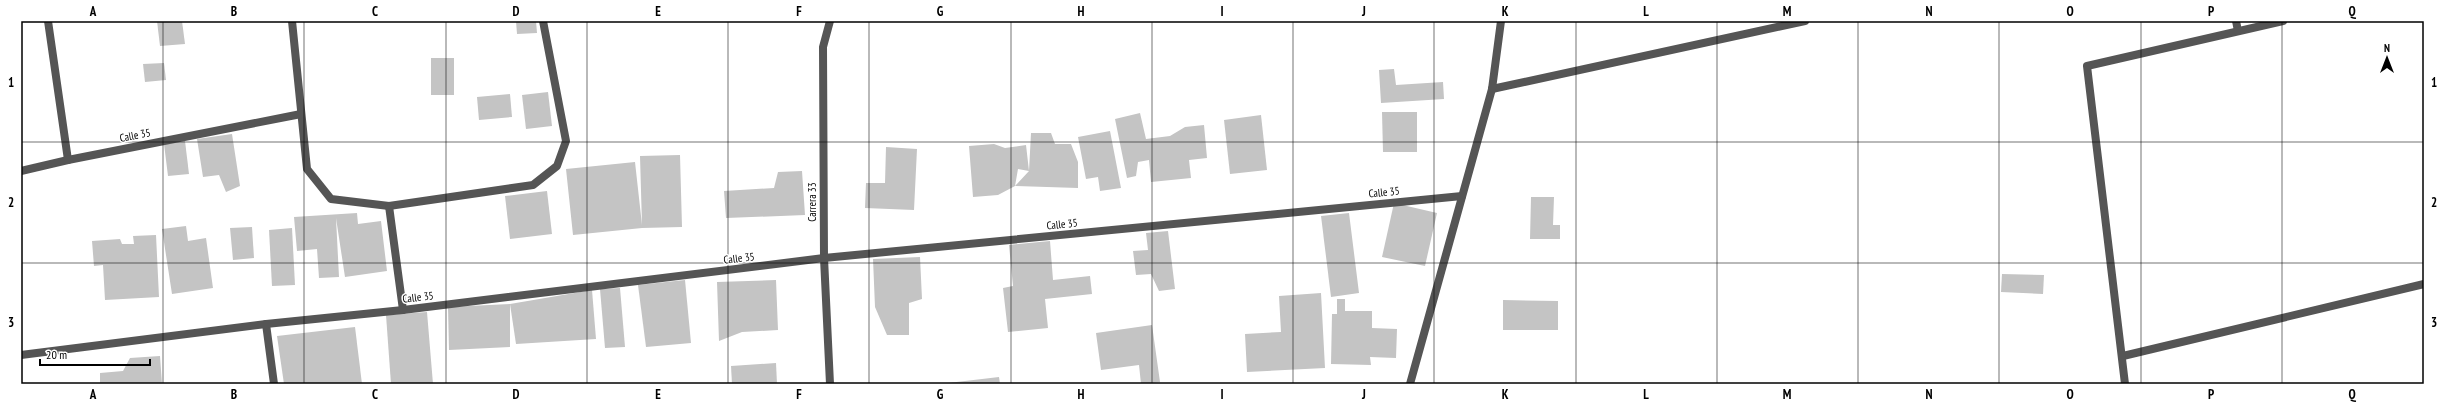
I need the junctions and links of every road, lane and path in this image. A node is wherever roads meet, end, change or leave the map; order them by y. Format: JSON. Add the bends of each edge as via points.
{"nodes":[{"id":1,"x":48,"y":21,"type":"edge"},
{"id":2,"x":292,"y":21,"type":"edge"},
{"id":3,"x":543,"y":21,"type":"edge"},
{"id":4,"x":830,"y":21,"type":"edge"},
{"id":5,"x":1501,"y":21,"type":"edge"},
{"id":6,"x":1805,"y":21,"type":"edge"},
{"id":7,"x":2236,"y":21,"type":"edge"},
{"id":8,"x":2283,"y":21,"type":"edge"},
{"id":9,"x":2238,"y":31,"type":"junction"},
{"id":10,"x":1492,"y":89,"type":"junction"},
{"id":11,"x":301,"y":114,"type":"junction"},
{"id":12,"x":68,"y":160,"type":"junction"},
{"id":13,"x":21,"y":171,"type":"edge"},
{"id":14,"x":1462,"y":196,"type":"junction"},
{"id":15,"x":389,"y":206,"type":"junction"},
{"id":16,"x":824,"y":258,"type":"junction"},
{"id":17,"x":2424,"y":284,"type":"edge"},
{"id":18,"x":403,"y":310,"type":"junction"},
{"id":19,"x":266,"y":324,"type":"junction"},
{"id":20,"x":21,"y":355,"type":"edge"},
{"id":21,"x":2123,"y":356,"type":"junction"},
{"id":22,"x":274,"y":384,"type":"edge"},
{"id":23,"x":830,"y":384,"type":"edge"},
{"id":24,"x":1410,"y":384,"type":"edge"},
{"id":25,"x":2125,"y":384,"type":"edge"}],
"edges":[{"from":1,"to":12,"type":"street"},
{"from":2,"to":11,"type":"street"},
{"from":3,"to":15,"type":"street","via":[[566,141],[556,166],[533,185]]},
{"from":4,"to":16,"type":"street","name":"Carrera 33","via":[[823,47]]},
{"from":5,"to":10,"type":"street"},
{"from":6,"to":10,"type":"street"},
{"from":7,"to":9,"type":"street"},
{"from":8,"to":9,"type":"street"},
{"from":9,"to":21,"type":"street","via":[[2087,66]]},
{"from":10,"to":14,"type":"street"},
{"from":11,"to":12,"type":"street","name":"Calle 35"},
{"from":11,"to":15,"type":"street","via":[[307,169],[331,199]]},
{"from":12,"to":13,"type":"street","name":"Calle 35"},
{"from":14,"to":16,"type":"street","name":"Calle 35"},
{"from":14,"to":24,"type":"street"},
{"from":15,"to":18,"type":"street"},
{"from":16,"to":18,"type":"street","name":"Calle 35"},
{"from":16,"to":23,"type":"street","name":"Carrera 33"},
{"from":17,"to":21,"type":"street"},
{"from":18,"to":19,"type":"street","name":"Calle 35"},
{"from":19,"to":20,"type":"street","name":"Calle 35"},
{"from":19,"to":22,"type":"street"},
{"from":21,"to":25,"type":"street"}]}
